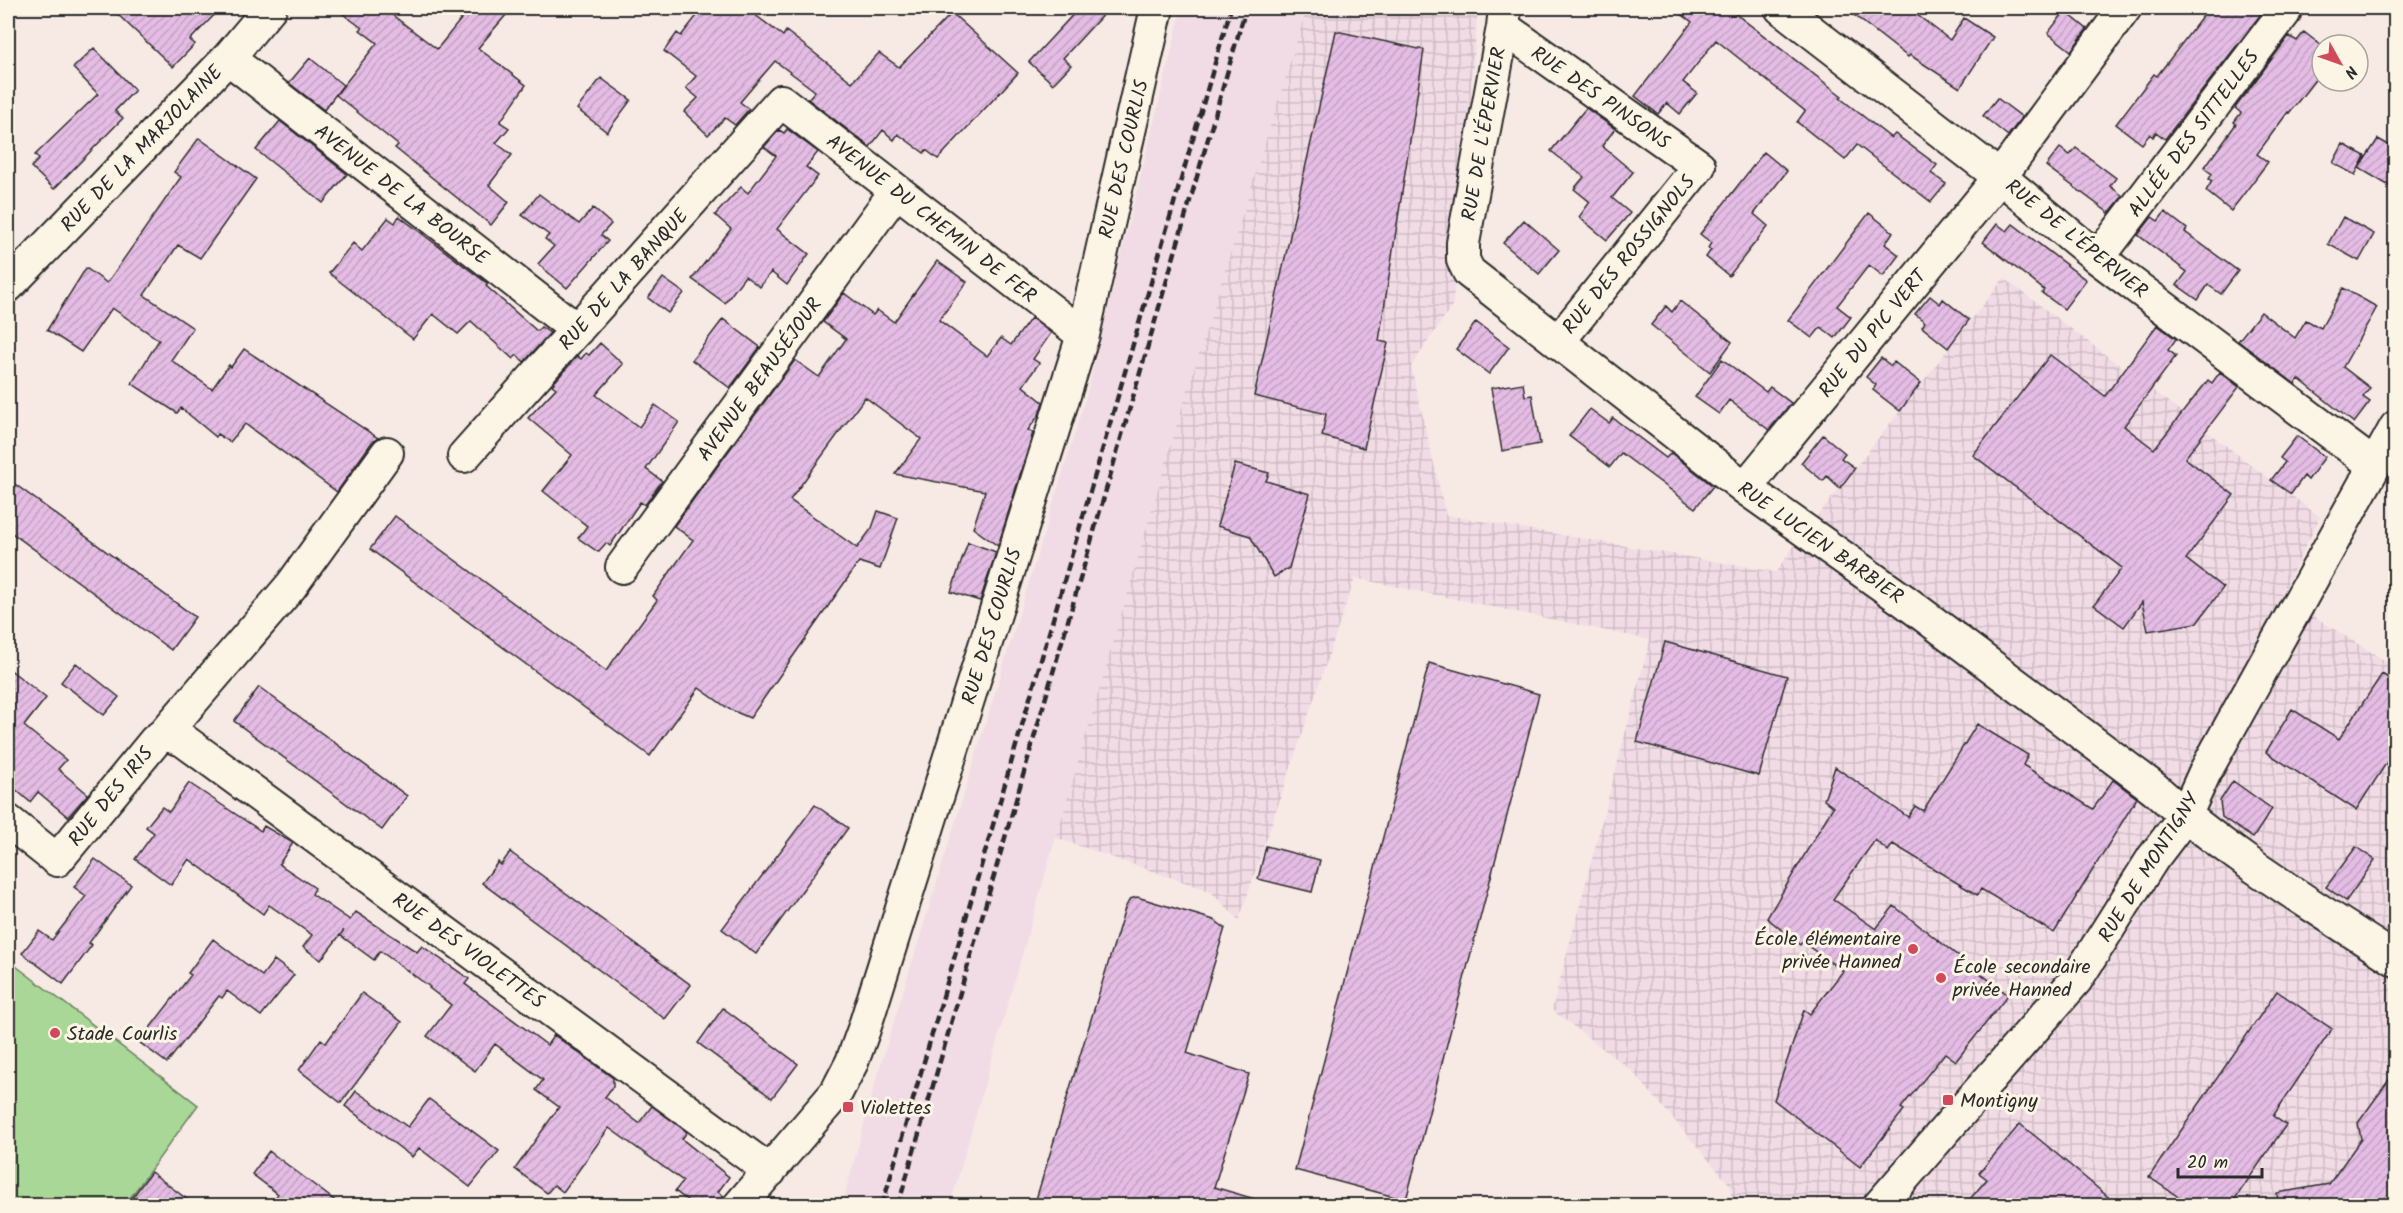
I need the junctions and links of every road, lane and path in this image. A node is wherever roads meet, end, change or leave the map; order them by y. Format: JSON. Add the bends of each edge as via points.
{"nodes":[{"id":1,"x":270,"y":8,"type":"edge"},
{"id":2,"x":1157,"y":8,"type":"edge"},
{"id":3,"x":1781,"y":8,"type":"edge"},
{"id":4,"x":2124,"y":8,"type":"edge"},
{"id":5,"x":2286,"y":8,"type":"edge"},
{"id":6,"x":1504,"y":17,"type":"edge"},
{"id":7,"x":228,"y":58,"type":"junction"},
{"id":8,"x":781,"y":101,"type":"joint"},
{"id":9,"x":1699,"y":166,"type":"joint"},
{"id":10,"x":2000,"y":177,"type":"junction"},
{"id":11,"x":896,"y":191,"type":"junction"},
{"id":12,"x":2098,"y":258,"type":"junction"},
{"id":13,"x":1463,"y":260,"type":"joint"},
{"id":14,"x":8,"y":286,"type":"edge"},
{"id":15,"x":577,"y":330,"type":"junction"},
{"id":16,"x":1083,"y":335,"type":"junction"},
{"id":17,"x":1557,"y":342,"type":"junction"},
{"id":18,"x":2396,"y":427,"type":"edge"},
{"id":19,"x":387,"y":453,"type":"dead end"},
{"id":20,"x":464,"y":456,"type":"dead end"},
{"id":21,"x":2375,"y":466,"type":"junction"},
{"id":22,"x":1745,"y":488,"type":"junction"},
{"id":23,"x":622,"y":567,"type":"dead end"},
{"id":24,"x":164,"y":734,"type":"junction"},
{"id":25,"x":2185,"y":816,"type":"junction"},
{"id":26,"x":8,"y":821,"type":"edge"},
{"id":27,"x":2396,"y":960,"type":"edge"},
{"id":28,"x":770,"y":1171,"type":"junction"},
{"id":29,"x":739,"y":1206,"type":"edge"},
{"id":30,"x":1879,"y":1206,"type":"edge"}],
"edges":[{"from":1,"to":7,"type":"street","name":"RUE DE LA MARJOLAINE"},
{"from":2,"to":16,"type":"street","name":"RUE DES COURLIS"},
{"from":3,"to":10,"type":"street","name":"RUE DE L'ÉPERVIER"},
{"from":4,"to":10,"type":"street","name":"RUE DU PIC VERT"},
{"from":5,"to":12,"type":"street","name":"ALLÉE DES SITTELLES"},
{"from":6,"to":9,"type":"street","name":"RUE DES PINSONS"},
{"from":6,"to":13,"type":"street","name":"RUE DE L'ÉPERVIER"},
{"from":7,"to":14,"type":"street","name":"RUE DE LA MARJOLAINE"},
{"from":7,"to":15,"type":"street","name":"AVENUE DE LA BOURSE"},
{"from":8,"to":11,"type":"street","name":"AVENUE DU CHEMIN DE FER"},
{"from":8,"to":15,"type":"street","name":"RUE DE LA BANQUE"},
{"from":9,"to":17,"type":"street","name":"RUE DES ROSSIGNOLS"},
{"from":10,"to":12,"type":"street","name":"RUE DE L'ÉPERVIER"},
{"from":10,"to":22,"type":"street","name":"RUE DU PIC VERT"},
{"from":11,"to":16,"type":"street","name":"AVENUE DU CHEMIN DE FER"},
{"from":11,"to":23,"type":"street","name":"AVENUE BEAUSÉJOUR"},
{"from":12,"to":21,"type":"street","name":"RUE DE L'ÉPERVIER"},
{"from":13,"to":17,"type":"street","name":"RUE LUCIEN BARBIER","via":[[1469,272]]},
{"from":15,"to":20,"type":"street","name":"RUE DE LA BANQUE"},
{"from":16,"to":28,"type":"street","name":"RUE DES COURLIS","via":[[852,1062],[836,1093]]},
{"from":17,"to":22,"type":"street","name":"RUE LUCIEN BARBIER"},
{"from":18,"to":21,"type":"street","name":"RUE DE MONTIGNY"},
{"from":19,"to":24,"type":"street","name":"RUE DES IRIS","via":[[291,586]]},
{"from":21,"to":25,"type":"street","name":"RUE DE MONTIGNY","via":[[2205,772]]},
{"from":22,"to":25,"type":"street","name":"RUE LUCIEN BARBIER","via":[[1906,602],[2154,788]]},
{"from":24,"to":26,"type":"street","name":"RUE DES IRIS","via":[[57,860]]},
{"from":24,"to":28,"type":"street","name":"RUE DES VIOLETTES","via":[[183,740]]},
{"from":25,"to":27,"type":"street","name":"RUE LUCIEN BARBIER","via":[[2224,847]]},
{"from":25,"to":30,"type":"street","name":"RUE DE MONTIGNY","via":[[2153,858],[2076,980]]},
{"from":28,"to":29,"type":"street","name":"RUE DES COURLIS"}]}
